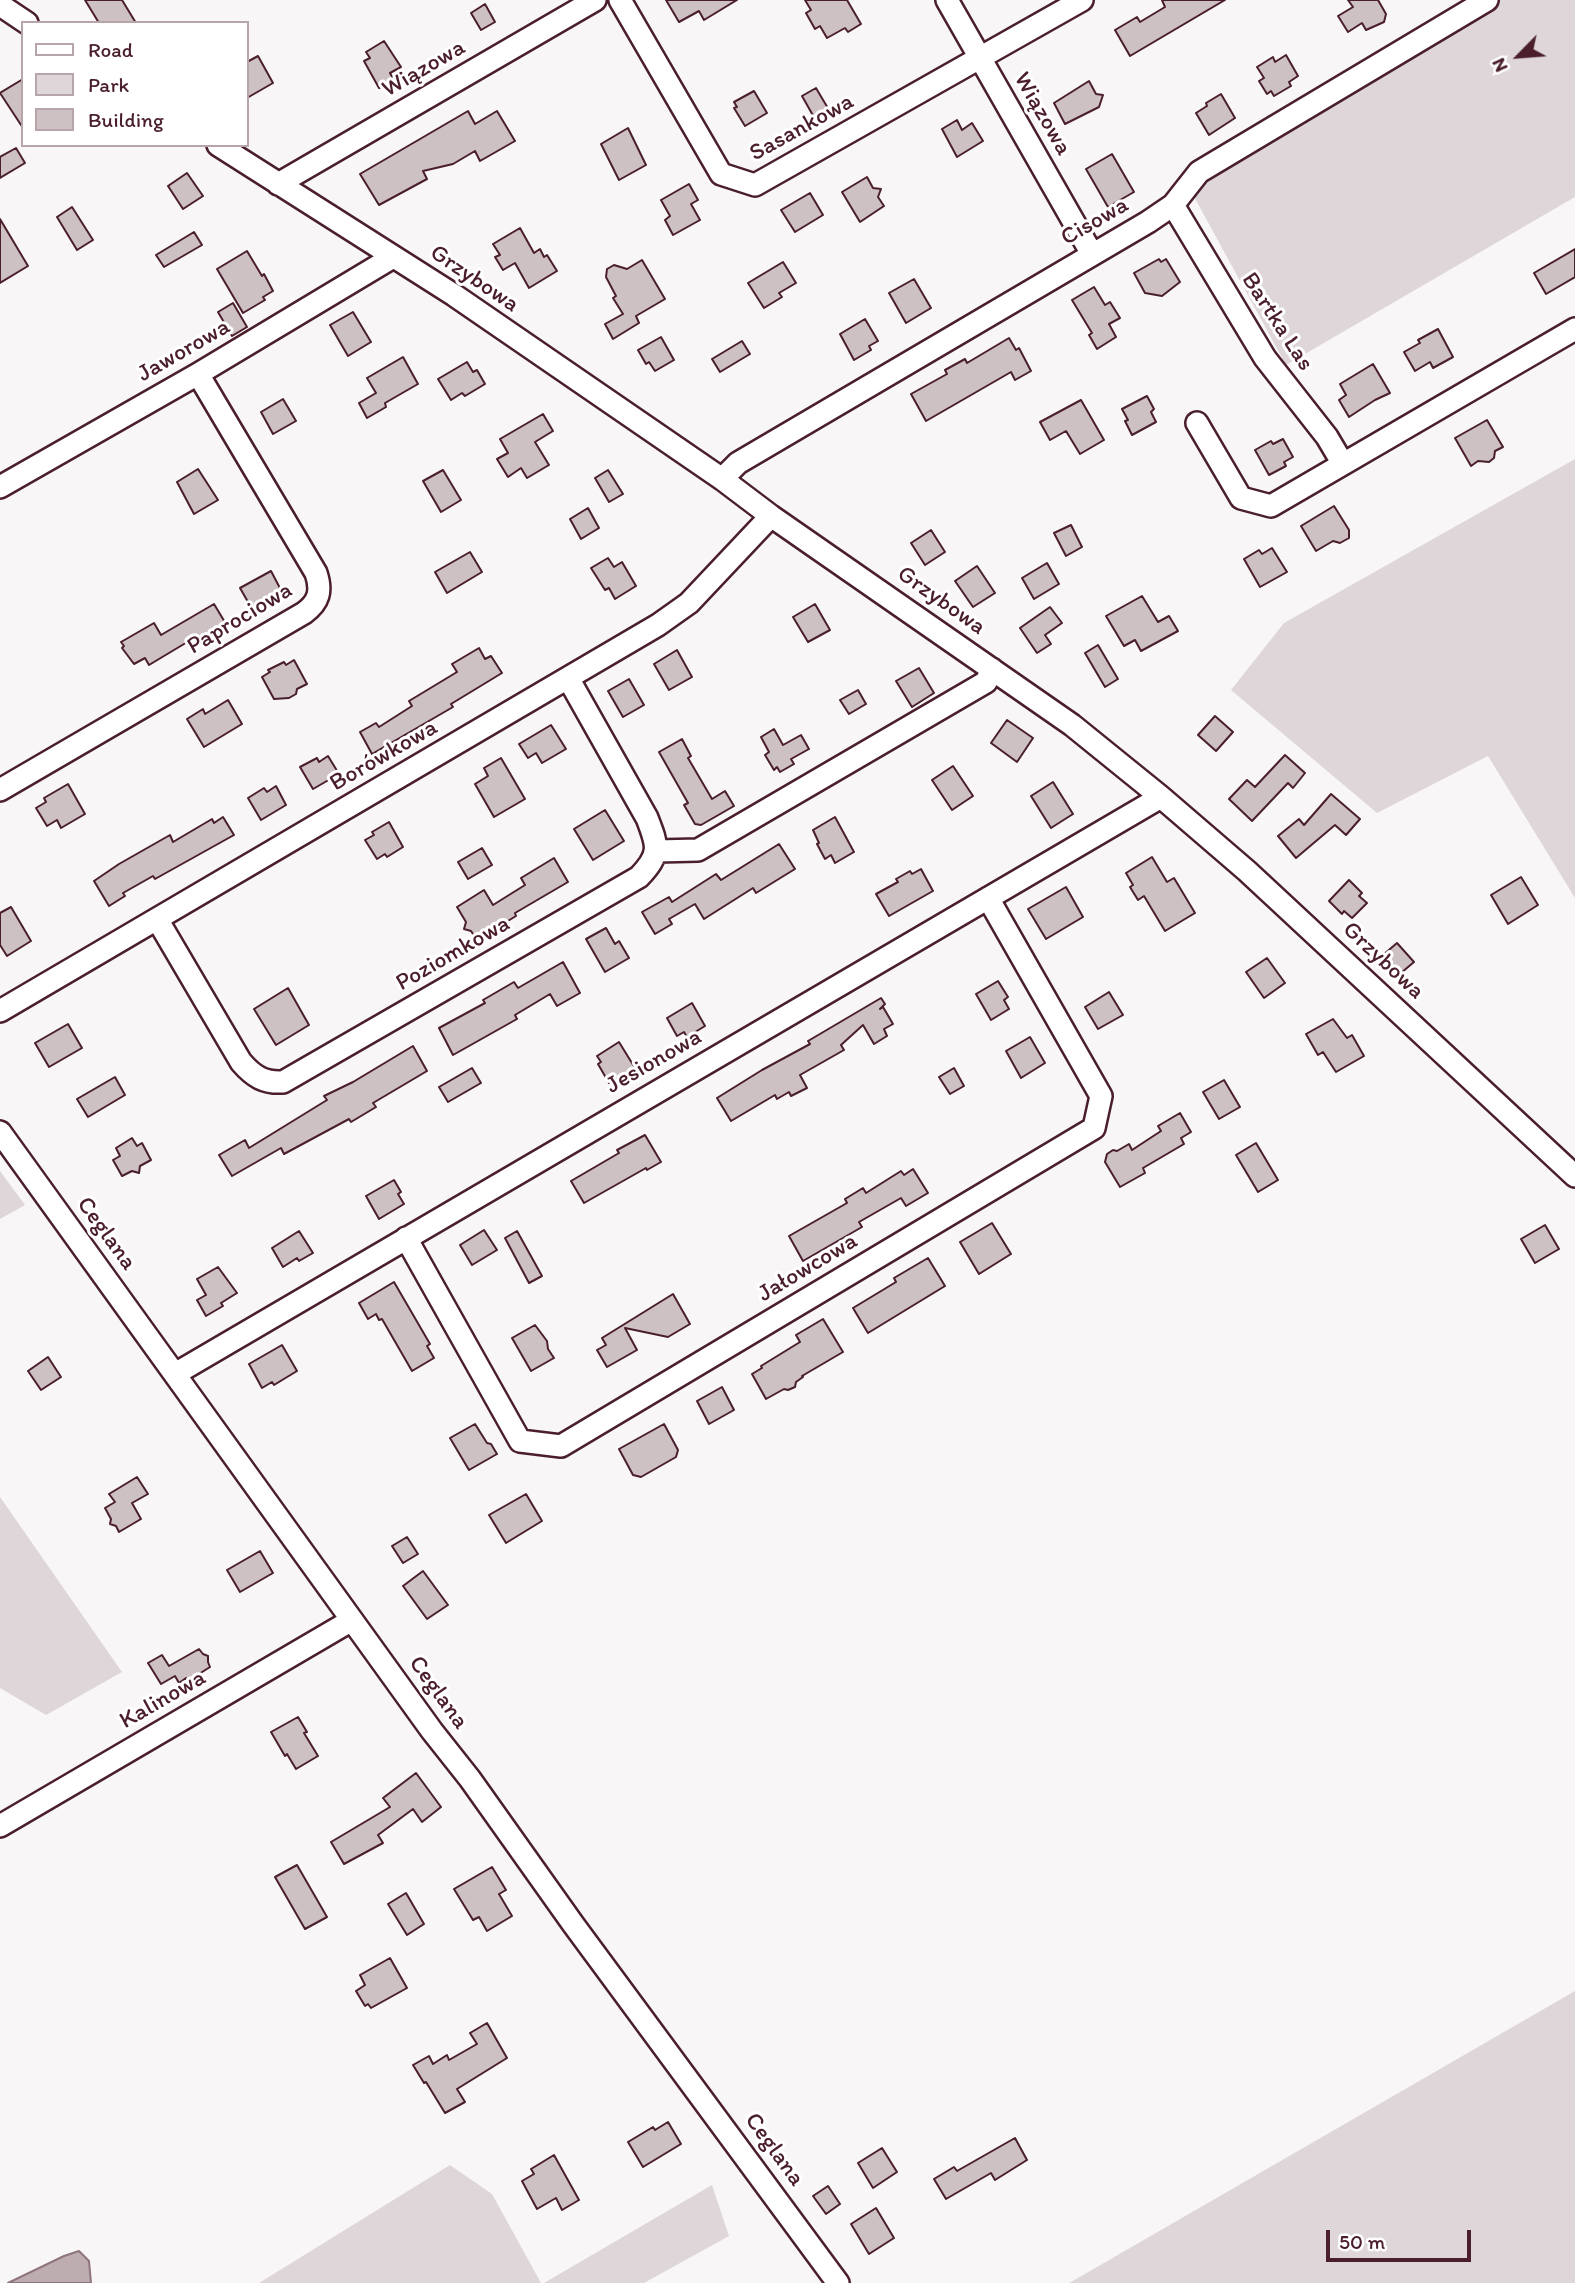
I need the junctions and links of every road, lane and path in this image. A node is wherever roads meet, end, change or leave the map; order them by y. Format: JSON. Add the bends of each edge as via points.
{"nodes":[{"id":1,"x":595,"y":0,"type":"edge"},
{"id":2,"x":620,"y":0,"type":"edge"},
{"id":3,"x":947,"y":0,"type":"edge"},
{"id":4,"x":1082,"y":0,"type":"edge"},
{"id":5,"x":1487,"y":0,"type":"edge"},
{"id":6,"x":0,"y":5,"type":"edge"},
{"id":7,"x":24,"y":21,"type":"edge"},
{"id":8,"x":980,"y":59,"type":"junction"},
{"id":9,"x":221,"y":147,"type":"edge"},
{"id":10,"x":278,"y":184,"type":"junction"},
{"id":11,"x":1173,"y":205,"type":"junction"},
{"id":12,"x":1092,"y":254,"type":"junction"},
{"id":13,"x":393,"y":257,"type":"junction"},
{"id":14,"x":1575,"y":328,"type":"edge"},
{"id":15,"x":198,"y":374,"type":"junction"},
{"id":16,"x":1197,"y":423,"type":"dead end"},
{"id":17,"x":1343,"y":464,"type":"junction"},
{"id":18,"x":722,"y":479,"type":"junction"},
{"id":19,"x":0,"y":487,"type":"edge"},
{"id":20,"x":771,"y":516,"type":"junction"},
{"id":21,"x":992,"y":669,"type":"junction"},
{"id":22,"x":568,"y":678,"type":"junction"},
{"id":23,"x":0,"y":790,"type":"edge"},
{"id":24,"x":1161,"y":797,"type":"junction"},
{"id":25,"x":657,"y":851,"type":"junction"},
{"id":26,"x":988,"y":898,"type":"junction"},
{"id":27,"x":157,"y":919,"type":"junction"},
{"id":28,"x":0,"y":1011,"type":"edge"},
{"id":29,"x":0,"y":1132,"type":"edge"},
{"id":30,"x":1575,"y":1176,"type":"edge"},
{"id":31,"x":407,"y":1238,"type":"junction"},
{"id":32,"x":175,"y":1374,"type":"junction"},
{"id":33,"x":352,"y":1620,"type":"junction"},
{"id":34,"x":0,"y":1826,"type":"edge"},
{"id":35,"x":838,"y":2283,"type":"edge"}],
"edges":[{"from":1,"to":10,"type":"street","name":"Wiązowa"},
{"from":2,"to":8,"type":"street","name":"Sasankowa","via":[[721,174],[755,185]]},
{"from":3,"to":8,"type":"street","name":"Wiązowa"},
{"from":4,"to":8,"type":"street","name":"Sasankowa"},
{"from":5,"to":11,"type":"street","name":"Cisowa","via":[[1199,172]]},
{"from":6,"to":7,"type":"street"},
{"from":8,"to":12,"type":"street","name":"Wiązowa"},
{"from":9,"to":10,"type":"street","name":"Grzybowa"},
{"from":10,"to":13,"type":"street","name":"Grzybowa"},
{"from":11,"to":12,"type":"street","name":"Cisowa"},
{"from":11,"to":17,"type":"street","name":"Bartka Las","via":[[1265,358]]},
{"from":12,"to":18,"type":"street","name":"Cisowa","via":[[738,463]]},
{"from":13,"to":15,"type":"street","name":"Jaworowa"},
{"from":13,"to":18,"type":"street","name":"Grzybowa"},
{"from":14,"to":17,"type":"street"},
{"from":15,"to":19,"type":"street","name":"Jaworowa"},
{"from":15,"to":23,"type":"street","name":"Paprociowa","via":[[316,573],[320,585],[314,606]]},
{"from":16,"to":17,"type":"street","via":[[1241,498],[1271,506]]},
{"from":18,"to":20,"type":"street","name":"Grzybowa"},
{"from":20,"to":21,"type":"street","name":"Grzybowa"},
{"from":20,"to":22,"type":"street","name":"Borówkowa","via":[[689,603]]},
{"from":21,"to":24,"type":"street","name":"Grzybowa","via":[[1072,725]]},
{"from":21,"to":25,"type":"street","via":[[986,682],[698,850]]},
{"from":22,"to":25,"type":"street","via":[[647,818]]},
{"from":22,"to":27,"type":"street","name":"Borówkowa"},
{"from":24,"to":26,"type":"street","name":"Jesionowa"},
{"from":24,"to":30,"type":"street","name":"Grzybowa"},
{"from":25,"to":27,"type":"street","name":"Poziomkowa","via":[[639,877],[283,1082],[256,1077],[241,1062]]},
{"from":26,"to":31,"type":"street","name":"Jesionowa"},
{"from":26,"to":31,"type":"street","name":"Jałowcowa","via":[[1101,1096],[1094,1128],[561,1446],[520,1441]]},
{"from":27,"to":28,"type":"street","name":"Borówkowa"},
{"from":29,"to":32,"type":"street","name":"Ceglana"},
{"from":31,"to":32,"type":"street","name":"Jesionowa"},
{"from":32,"to":33,"type":"street","name":"Ceglana"},
{"from":33,"to":34,"type":"street","name":"Kalinowa"},
{"from":33,"to":35,"type":"street","name":"Ceglana"}]}
